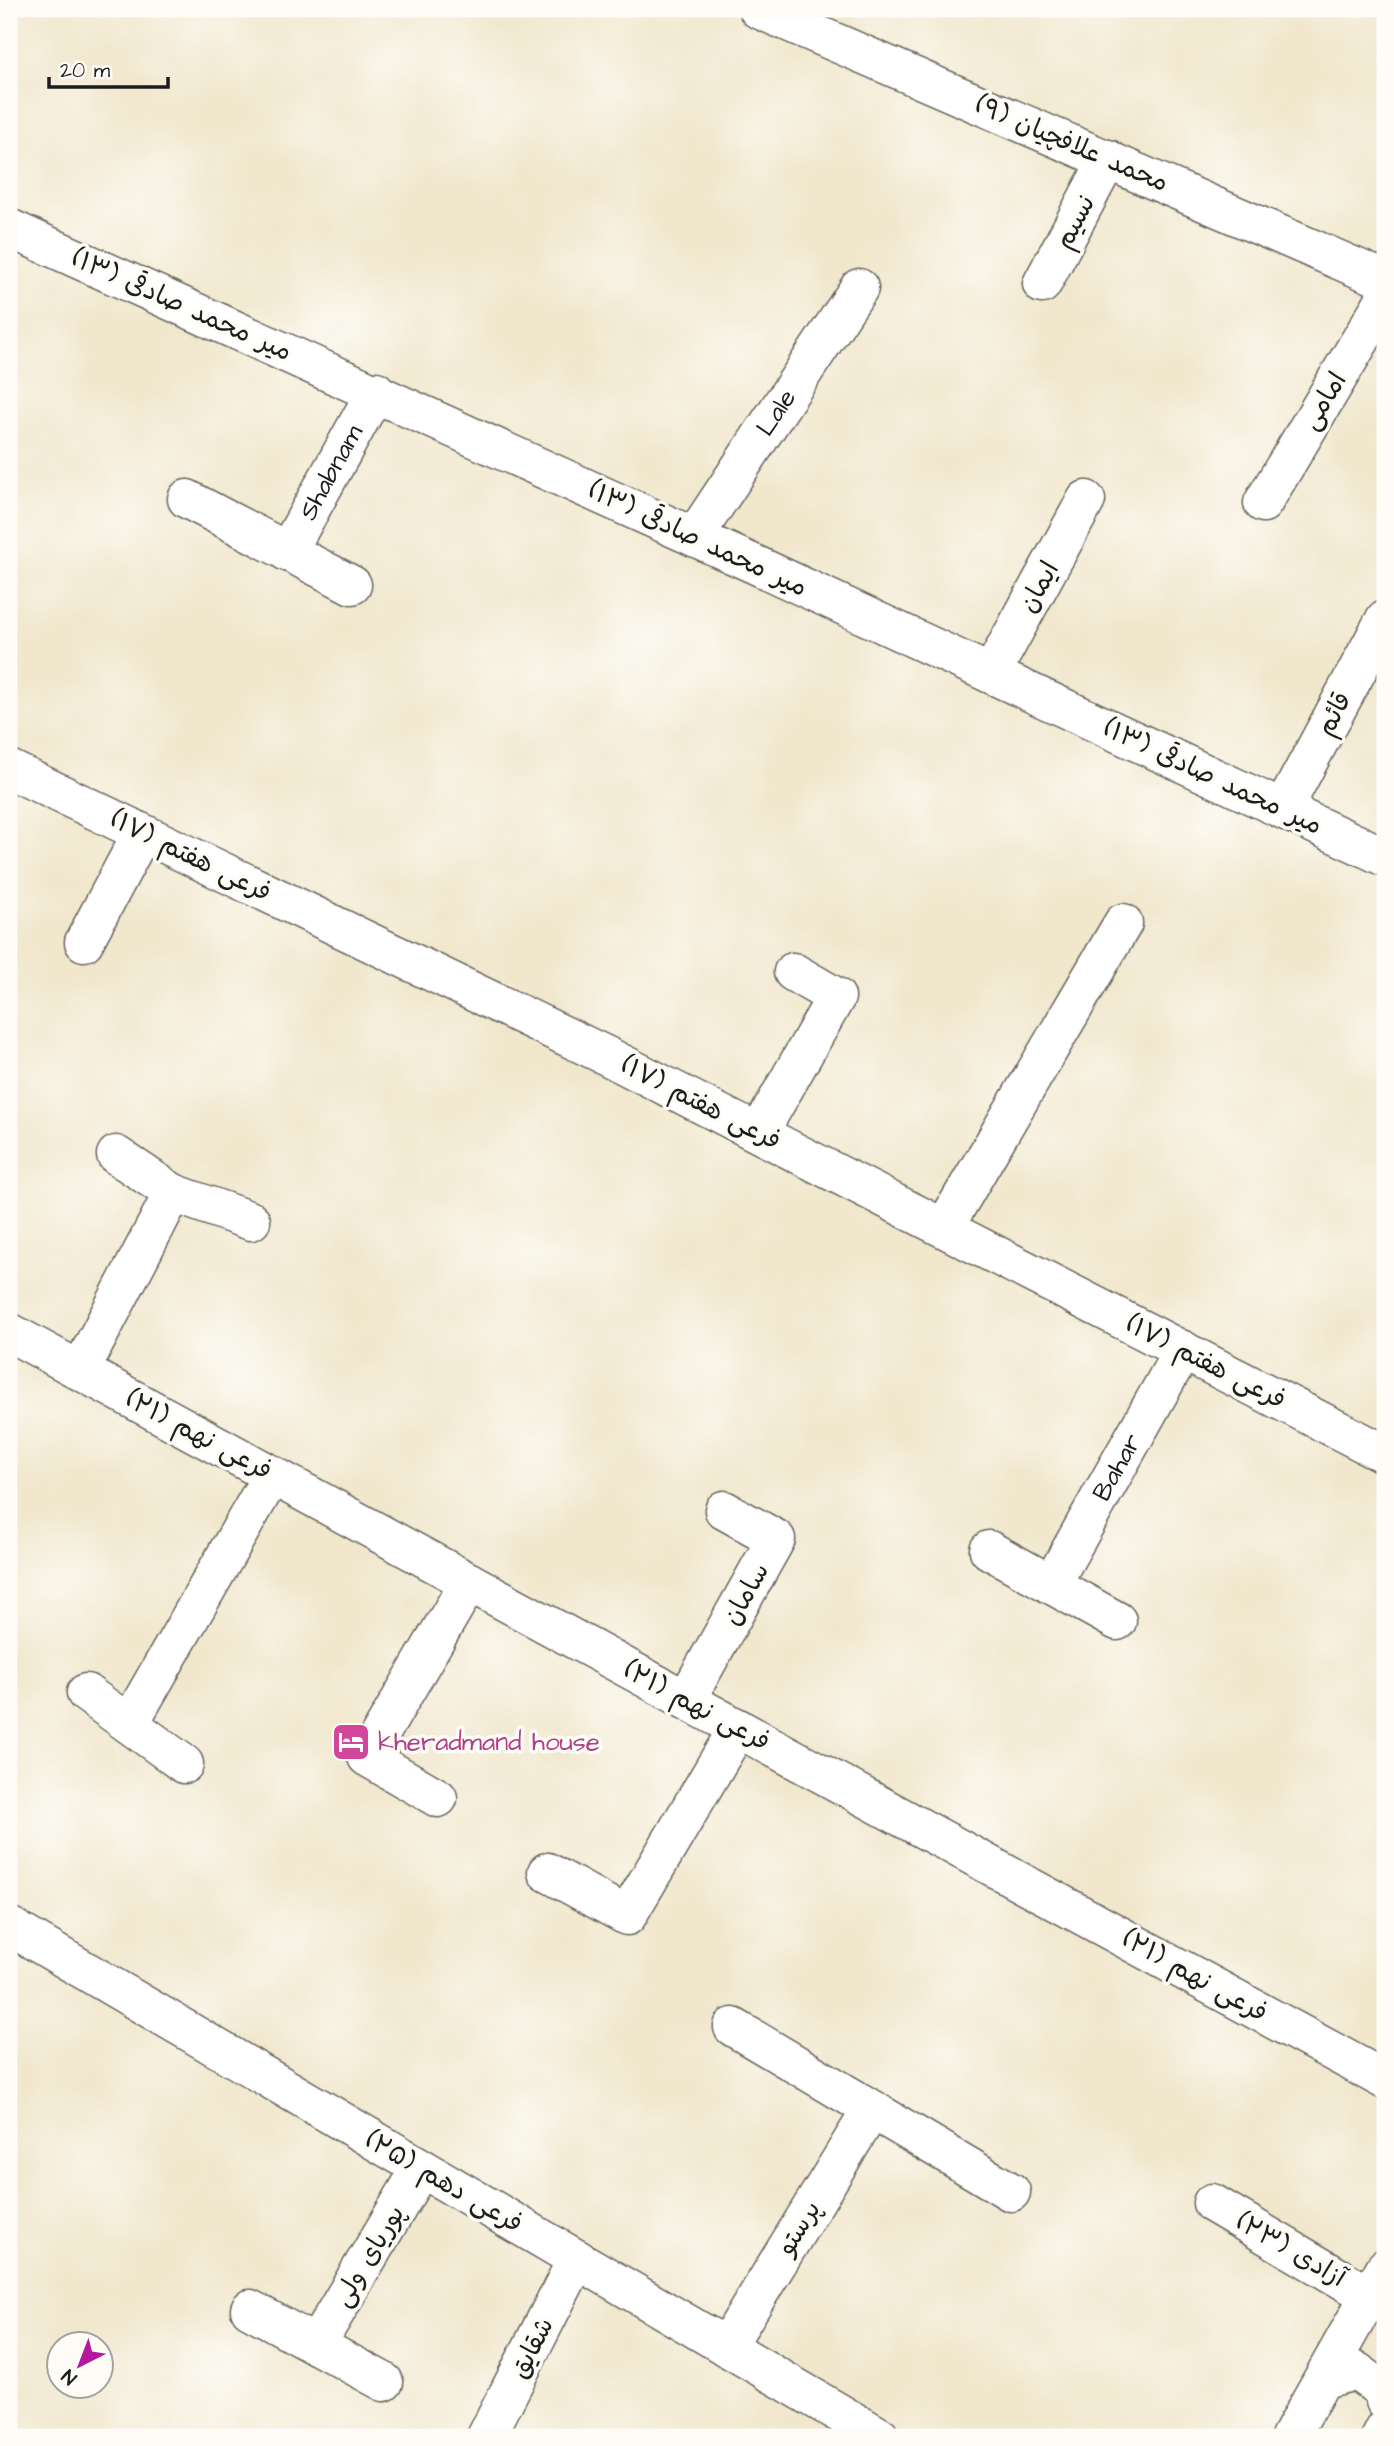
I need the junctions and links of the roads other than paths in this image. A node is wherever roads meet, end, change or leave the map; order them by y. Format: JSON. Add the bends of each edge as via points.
{"nodes":[{"id":1,"x":758,"y":9,"type":"edge"},
{"id":2,"x":1108,"y":159,"type":"junction"},
{"id":3,"x":9,"y":228,"type":"edge"},
{"id":4,"x":1385,"y":279,"type":"edge"},
{"id":5,"x":1042,"y":284,"type":"dead end"},
{"id":6,"x":859,"y":288,"type":"dead end"},
{"id":7,"x":1385,"y":299,"type":"edge"},
{"id":8,"x":376,"y":391,"type":"junction"},
{"id":9,"x":187,"y":499,"type":"dead end"},
{"id":10,"x":1086,"y":500,"type":"dead end"},
{"id":11,"x":1263,"y":503,"type":"dead end"},
{"id":12,"x":694,"y":537,"type":"junction"},
{"id":13,"x":287,"y":552,"type":"junction"},
{"id":14,"x":352,"y":585,"type":"dead end"},
{"id":15,"x":1385,"y":620,"type":"edge"},
{"id":16,"x":991,"y":674,"type":"junction"},
{"id":17,"x":9,"y":769,"type":"edge"},
{"id":18,"x":1283,"y":809,"type":"junction"},
{"id":19,"x":142,"y":833,"type":"junction"},
{"id":20,"x":1385,"y":857,"type":"edge"},
{"id":21,"x":1123,"y":923,"type":"dead end"},
{"id":22,"x":85,"y":942,"type":"dead end"},
{"id":23,"x":793,"y":972,"type":"dead end"},
{"id":24,"x":759,"y":1133,"type":"junction"},
{"id":25,"x":116,"y":1154,"type":"dead end"},
{"id":26,"x":173,"y":1193,"type":"junction"},
{"id":27,"x":251,"y":1221,"type":"dead end"},
{"id":28,"x":944,"y":1228,"type":"junction"},
{"id":29,"x":9,"y":1332,"type":"edge"},
{"id":30,"x":1183,"y":1350,"type":"junction"},
{"id":31,"x":80,"y":1371,"type":"junction"},
{"id":32,"x":1385,"y":1454,"type":"edge"},
{"id":33,"x":272,"y":1475,"type":"junction"},
{"id":34,"x":724,"y":1510,"type":"dead end"},
{"id":35,"x":989,"y":1550,"type":"dead end"},
{"id":36,"x":469,"y":1582,"type":"junction"},
{"id":37,"x":1051,"y":1585,"type":"junction"},
{"id":38,"x":1117,"y":1621,"type":"dead end"},
{"id":39,"x":86,"y":1693,"type":"dead end"},
{"id":40,"x":686,"y":1700,"type":"junction"},
{"id":41,"x":129,"y":1724,"type":"junction"},
{"id":42,"x":738,"y":1728,"type":"junction"},
{"id":43,"x":184,"y":1764,"type":"dead end"},
{"id":44,"x":438,"y":1798,"type":"dead end"},
{"id":45,"x":547,"y":1872,"type":"dead end"},
{"id":46,"x":9,"y":1926,"type":"edge"},
{"id":47,"x":733,"y":2026,"type":"dead end"},
{"id":48,"x":1385,"y":2080,"type":"edge"},
{"id":49,"x":872,"y":2109,"type":"junction"},
{"id":50,"x":421,"y":2168,"type":"junction"},
{"id":51,"x":1011,"y":2192,"type":"dead end"},
{"id":52,"x":1212,"y":2203,"type":"dead end"},
{"id":53,"x":577,"y":2259,"type":"junction"},
{"id":54,"x":1378,"y":2282,"type":"edge"},
{"id":55,"x":250,"y":2309,"type":"dead end"},
{"id":56,"x":316,"y":2345,"type":"junction"},
{"id":57,"x":726,"y":2347,"type":"junction"},
{"id":58,"x":1323,"y":2379,"type":"junction"},
{"id":59,"x":384,"y":2382,"type":"dead end"},
{"id":60,"x":1385,"y":2401,"type":"edge"},
{"id":61,"x":1385,"y":2429,"type":"edge"},
{"id":62,"x":486,"y":2437,"type":"edge"},
{"id":63,"x":880,"y":2437,"type":"edge"},
{"id":64,"x":1290,"y":2437,"type":"edge"},
{"id":65,"x":1381,"y":2437,"type":"edge"}],
"edges":[{"from":1,"to":2,"type":"street","name":"محمد علافچیان (۹)"},
{"from":2,"to":4,"type":"street","name":"محمد علافچیان (۹)"},
{"from":2,"to":5,"type":"street","name":"نسیم"},
{"from":3,"to":8,"type":"street","name":"میر محمد صادقی (۱۳)"},
{"from":6,"to":12,"type":"street","name":"Lale"},
{"from":7,"to":11,"type":"street","name":"امامی"},
{"from":8,"to":12,"type":"street","name":"میر محمد صادقی (۱۳)"},
{"from":8,"to":13,"type":"street","name":"Shabnam"},
{"from":9,"to":13,"type":"street"},
{"from":10,"to":16,"type":"street","name":"ایمان"},
{"from":12,"to":16,"type":"street","name":"میر محمد صادقی (۱۳)"},
{"from":13,"to":14,"type":"street"},
{"from":15,"to":18,"type":"street","name":"قائم"},
{"from":16,"to":18,"type":"street","name":"میر محمد صادقی (۱۳)"},
{"from":17,"to":19,"type":"street","name":"فرعی هفتم (۱۷)"},
{"from":18,"to":20,"type":"street","name":"میر محمد صادقی (۱۳)"},
{"from":19,"to":22,"type":"street"},
{"from":19,"to":24,"type":"street","name":"فرعی هفتم (۱۷)"},
{"from":21,"to":28,"type":"street"},
{"from":23,"to":24,"type":"street","via":[[835,997]]},
{"from":24,"to":28,"type":"street","name":"فرعی هفتم (۱۷)"},
{"from":25,"to":26,"type":"street"},
{"from":26,"to":27,"type":"street"},
{"from":26,"to":31,"type":"street"},
{"from":28,"to":30,"type":"street","name":"فرعی هفتم (۱۷)"},
{"from":29,"to":31,"type":"street","name":"فرعی نهم (۲۱)"},
{"from":30,"to":32,"type":"street","name":"فرعی هفتم (۱۷)"},
{"from":30,"to":37,"type":"street","name":"Bahar"},
{"from":31,"to":33,"type":"street","name":"فرعی نهم (۲۱)"},
{"from":33,"to":36,"type":"street","name":"فرعی نهم (۲۱)"},
{"from":33,"to":41,"type":"street"},
{"from":34,"to":40,"type":"street","name":"سامان","via":[[776,1539]]},
{"from":35,"to":37,"type":"street"},
{"from":36,"to":40,"type":"street","name":"فرعی نهم (۲۱)"},
{"from":36,"to":44,"type":"street","via":[[367,1757]]},
{"from":37,"to":38,"type":"street"},
{"from":39,"to":41,"type":"street"},
{"from":40,"to":42,"type":"street","name":"فرعی نهم (۲۱)"},
{"from":41,"to":43,"type":"street"},
{"from":42,"to":45,"type":"street","via":[[627,1916]]},
{"from":42,"to":48,"type":"street","name":"فرعی نهم (۲۱)"},
{"from":46,"to":50,"type":"street","name":"فرعی دهم (۲۵)"},
{"from":47,"to":49,"type":"street"},
{"from":49,"to":51,"type":"street"},
{"from":49,"to":57,"type":"street","name":"پرستو"},
{"from":50,"to":53,"type":"street","name":"فرعی دهم (۲۵)"},
{"from":50,"to":56,"type":"street","name":"پوریای ولی"},
{"from":52,"to":54,"type":"street","name":"آزادی (۲۳)"},
{"from":53,"to":57,"type":"street","name":"فرعی دهم (۲۵)"},
{"from":53,"to":62,"type":"street","name":"شقایق"},
{"from":54,"to":58,"type":"street"},
{"from":55,"to":56,"type":"street"},
{"from":56,"to":59,"type":"street"},
{"from":57,"to":63,"type":"street","name":"فرعی دهم (۲۵)"},
{"from":58,"to":60,"type":"street","via":[[1356,2371],[1384,2391]]},
{"from":58,"to":64,"type":"street"},
{"from":61,"to":65,"type":"street"}]}
